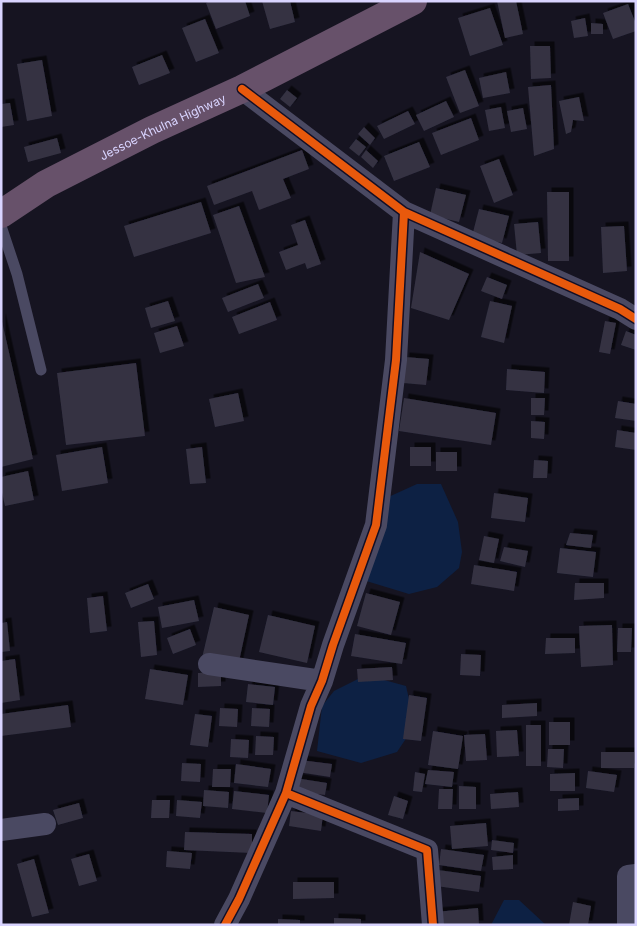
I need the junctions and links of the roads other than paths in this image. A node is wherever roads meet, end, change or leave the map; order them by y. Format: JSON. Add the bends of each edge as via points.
{"nodes":[{"id":1,"x":414,"y":1,"type":"edge"},
{"id":2,"x":242,"y":89,"type":"junction"},
{"id":3,"x":46,"y":184,"type":"junction"},
{"id":4,"x":1,"y":188,"type":"edge"},
{"id":5,"x":404,"y":212,"type":"junction"},
{"id":6,"x":1,"y":214,"type":"edge"},
{"id":7,"x":1,"y":226,"type":"edge"},
{"id":8,"x":636,"y":319,"type":"edge"},
{"id":9,"x":41,"y":370,"type":"dead end"},
{"id":10,"x":209,"y":664,"type":"dead end"},
{"id":11,"x":322,"y":681,"type":"junction"},
{"id":12,"x":286,"y":793,"type":"junction"},
{"id":13,"x":44,"y":824,"type":"dead end"},
{"id":14,"x":1,"y":830,"type":"edge"},
{"id":15,"x":636,"y":875,"type":"edge"},
{"id":16,"x":225,"y":925,"type":"edge"},
{"id":17,"x":433,"y":925,"type":"edge"},
{"id":18,"x":628,"y":925,"type":"edge"}],
"edges":[{"from":1,"to":2,"type":"highway","name":"Jessoe-Khulna Highway"},
{"from":2,"to":3,"type":"highway","name":"Jessoe-Khulna Highway"},
{"from":2,"to":5,"type":"street"},
{"from":3,"to":4,"type":"highway"},
{"from":3,"to":6,"type":"highway","name":"Jessoe-Khulna Highway"},
{"from":5,"to":8,"type":"street"},
{"from":5,"to":11,"type":"street","via":[[396,360],[376,524]]},
{"from":7,"to":9,"type":"lane"},
{"from":10,"to":11,"type":"street"},
{"from":11,"to":12,"type":"street","via":[[311,706]]},
{"from":12,"to":16,"type":"street"},
{"from":12,"to":17,"type":"street","via":[[427,850]]},
{"from":13,"to":14,"type":"street"},
{"from":15,"to":18,"type":"street","via":[[628,876]]}]}
